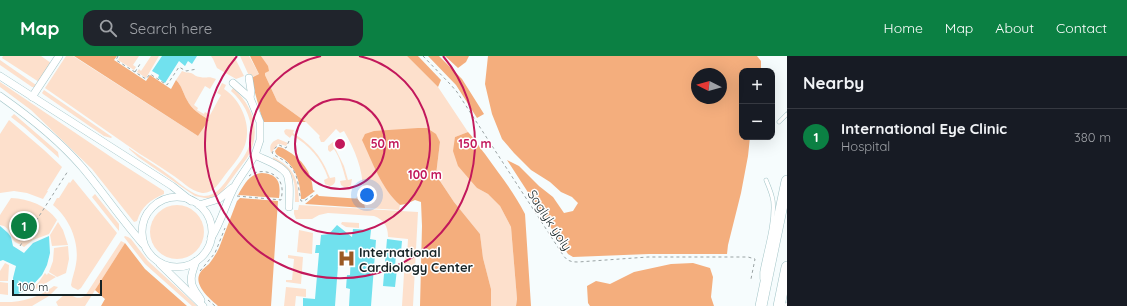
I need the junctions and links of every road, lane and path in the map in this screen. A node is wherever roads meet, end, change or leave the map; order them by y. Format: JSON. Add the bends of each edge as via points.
{"nodes":[{"id":1,"x":59,"y":56,"type":"edge"},
{"id":2,"x":118,"y":56,"type":"edge"},
{"id":3,"x":423,"y":56,"type":"edge"},
{"id":4,"x":140,"y":64,"type":"dead end"},
{"id":5,"x":197,"y":69,"type":"dead end"},
{"id":6,"x":135,"y":72,"type":"junction"},
{"id":7,"x":0,"y":76,"type":"edge"},
{"id":8,"x":249,"y":78,"type":"dead end"},
{"id":9,"x":233,"y":83,"type":"dead end"},
{"id":10,"x":0,"y":96,"type":"edge"},
{"id":11,"x":32,"y":97,"type":"junction"},
{"id":12,"x":250,"y":98,"type":"junction"},
{"id":13,"x":787,"y":114,"type":"edge"},
{"id":14,"x":779,"y":122,"type":"dead end"},
{"id":15,"x":256,"y":155,"type":"junction"},
{"id":16,"x":68,"y":171,"type":"dead end"},
{"id":17,"x":248,"y":178,"type":"dead end"},
{"id":18,"x":766,"y":180,"type":"dead end"},
{"id":19,"x":787,"y":181,"type":"edge"},
{"id":20,"x":236,"y":184,"type":"junction"},
{"id":21,"x":239,"y":192,"type":"dead end"},
{"id":22,"x":191,"y":201,"type":"junction"},
{"id":23,"x":199,"y":205,"type":"junction"},
{"id":24,"x":289,"y":207,"type":"dead end"},
{"id":25,"x":226,"y":223,"type":"dead end"},
{"id":26,"x":211,"y":238,"type":"junction"},
{"id":27,"x":20,"y":246,"type":"dead end"},
{"id":28,"x":145,"y":248,"type":"junction"},
{"id":29,"x":155,"y":260,"type":"junction"},
{"id":30,"x":196,"y":261,"type":"junction"},
{"id":31,"x":787,"y":267,"type":"edge"},
{"id":32,"x":198,"y":273,"type":"dead end"},
{"id":33,"x":751,"y":279,"type":"dead end"},
{"id":34,"x":205,"y":297,"type":"dead end"},
{"id":35,"x":762,"y":301,"type":"edge"},
{"id":36,"x":203,"y":306,"type":"edge"},
{"id":37,"x":215,"y":306,"type":"edge"},
{"id":38,"x":779,"y":306,"type":"edge"}],
"edges":[{"from":1,"to":11,"type":"street"},
{"from":2,"to":6,"type":"path","via":[[116,60]]},
{"from":3,"to":33,"type":"path","name":"Saglyk ýoly","via":[[454,88],[566,260],[578,262],[648,257],[743,257],[755,259]]},
{"from":4,"to":6,"type":"path"},
{"from":5,"to":6,"type":"path","via":[[186,71],[179,67],[167,85],[150,74],[146,79]]},
{"from":7,"to":11,"type":"street"},
{"from":8,"to":12,"type":"street"},
{"from":9,"to":12,"type":"street"},
{"from":10,"to":28,"type":"street","via":[[45,130],[81,165]]},
{"from":11,"to":22,"type":"street","via":[[172,186]]},
{"from":12,"to":15,"type":"street","via":[[260,122],[260,140]]},
{"from":13,"to":14,"type":"lane"},
{"from":15,"to":20,"type":"street"},
{"from":15,"to":24,"type":"street","via":[[287,174]]},
{"from":16,"to":27,"type":"path"},
{"from":17,"to":21,"type":"path","via":[[251,174],[259,172],[274,175],[281,184],[282,200],[237,196]]},
{"from":18,"to":35,"type":"lane","via":[[773,201],[773,216],[762,272]]},
{"from":19,"to":35,"type":"main road"},
{"from":20,"to":23,"type":"street","via":[[219,199]]},
{"from":20,"to":26,"type":"street"},
{"from":22,"to":23,"type":"street"},
{"from":22,"to":28,"type":"street","via":[[182,198],[164,200],[149,211],[142,229]]},
{"from":23,"to":26,"type":"street","via":[[209,220]]},
{"from":25,"to":32,"type":"path","via":[[215,253]]},
{"from":26,"to":30,"type":"street","via":[[203,255]]},
{"from":28,"to":29,"type":"street"},
{"from":29,"to":30,"type":"street","via":[[175,267],[186,266]]},
{"from":29,"to":36,"type":"street"},
{"from":30,"to":36,"type":"street","via":[[191,281]]},
{"from":31,"to":38,"type":"main road"},
{"from":34,"to":37,"type":"path"}]}
